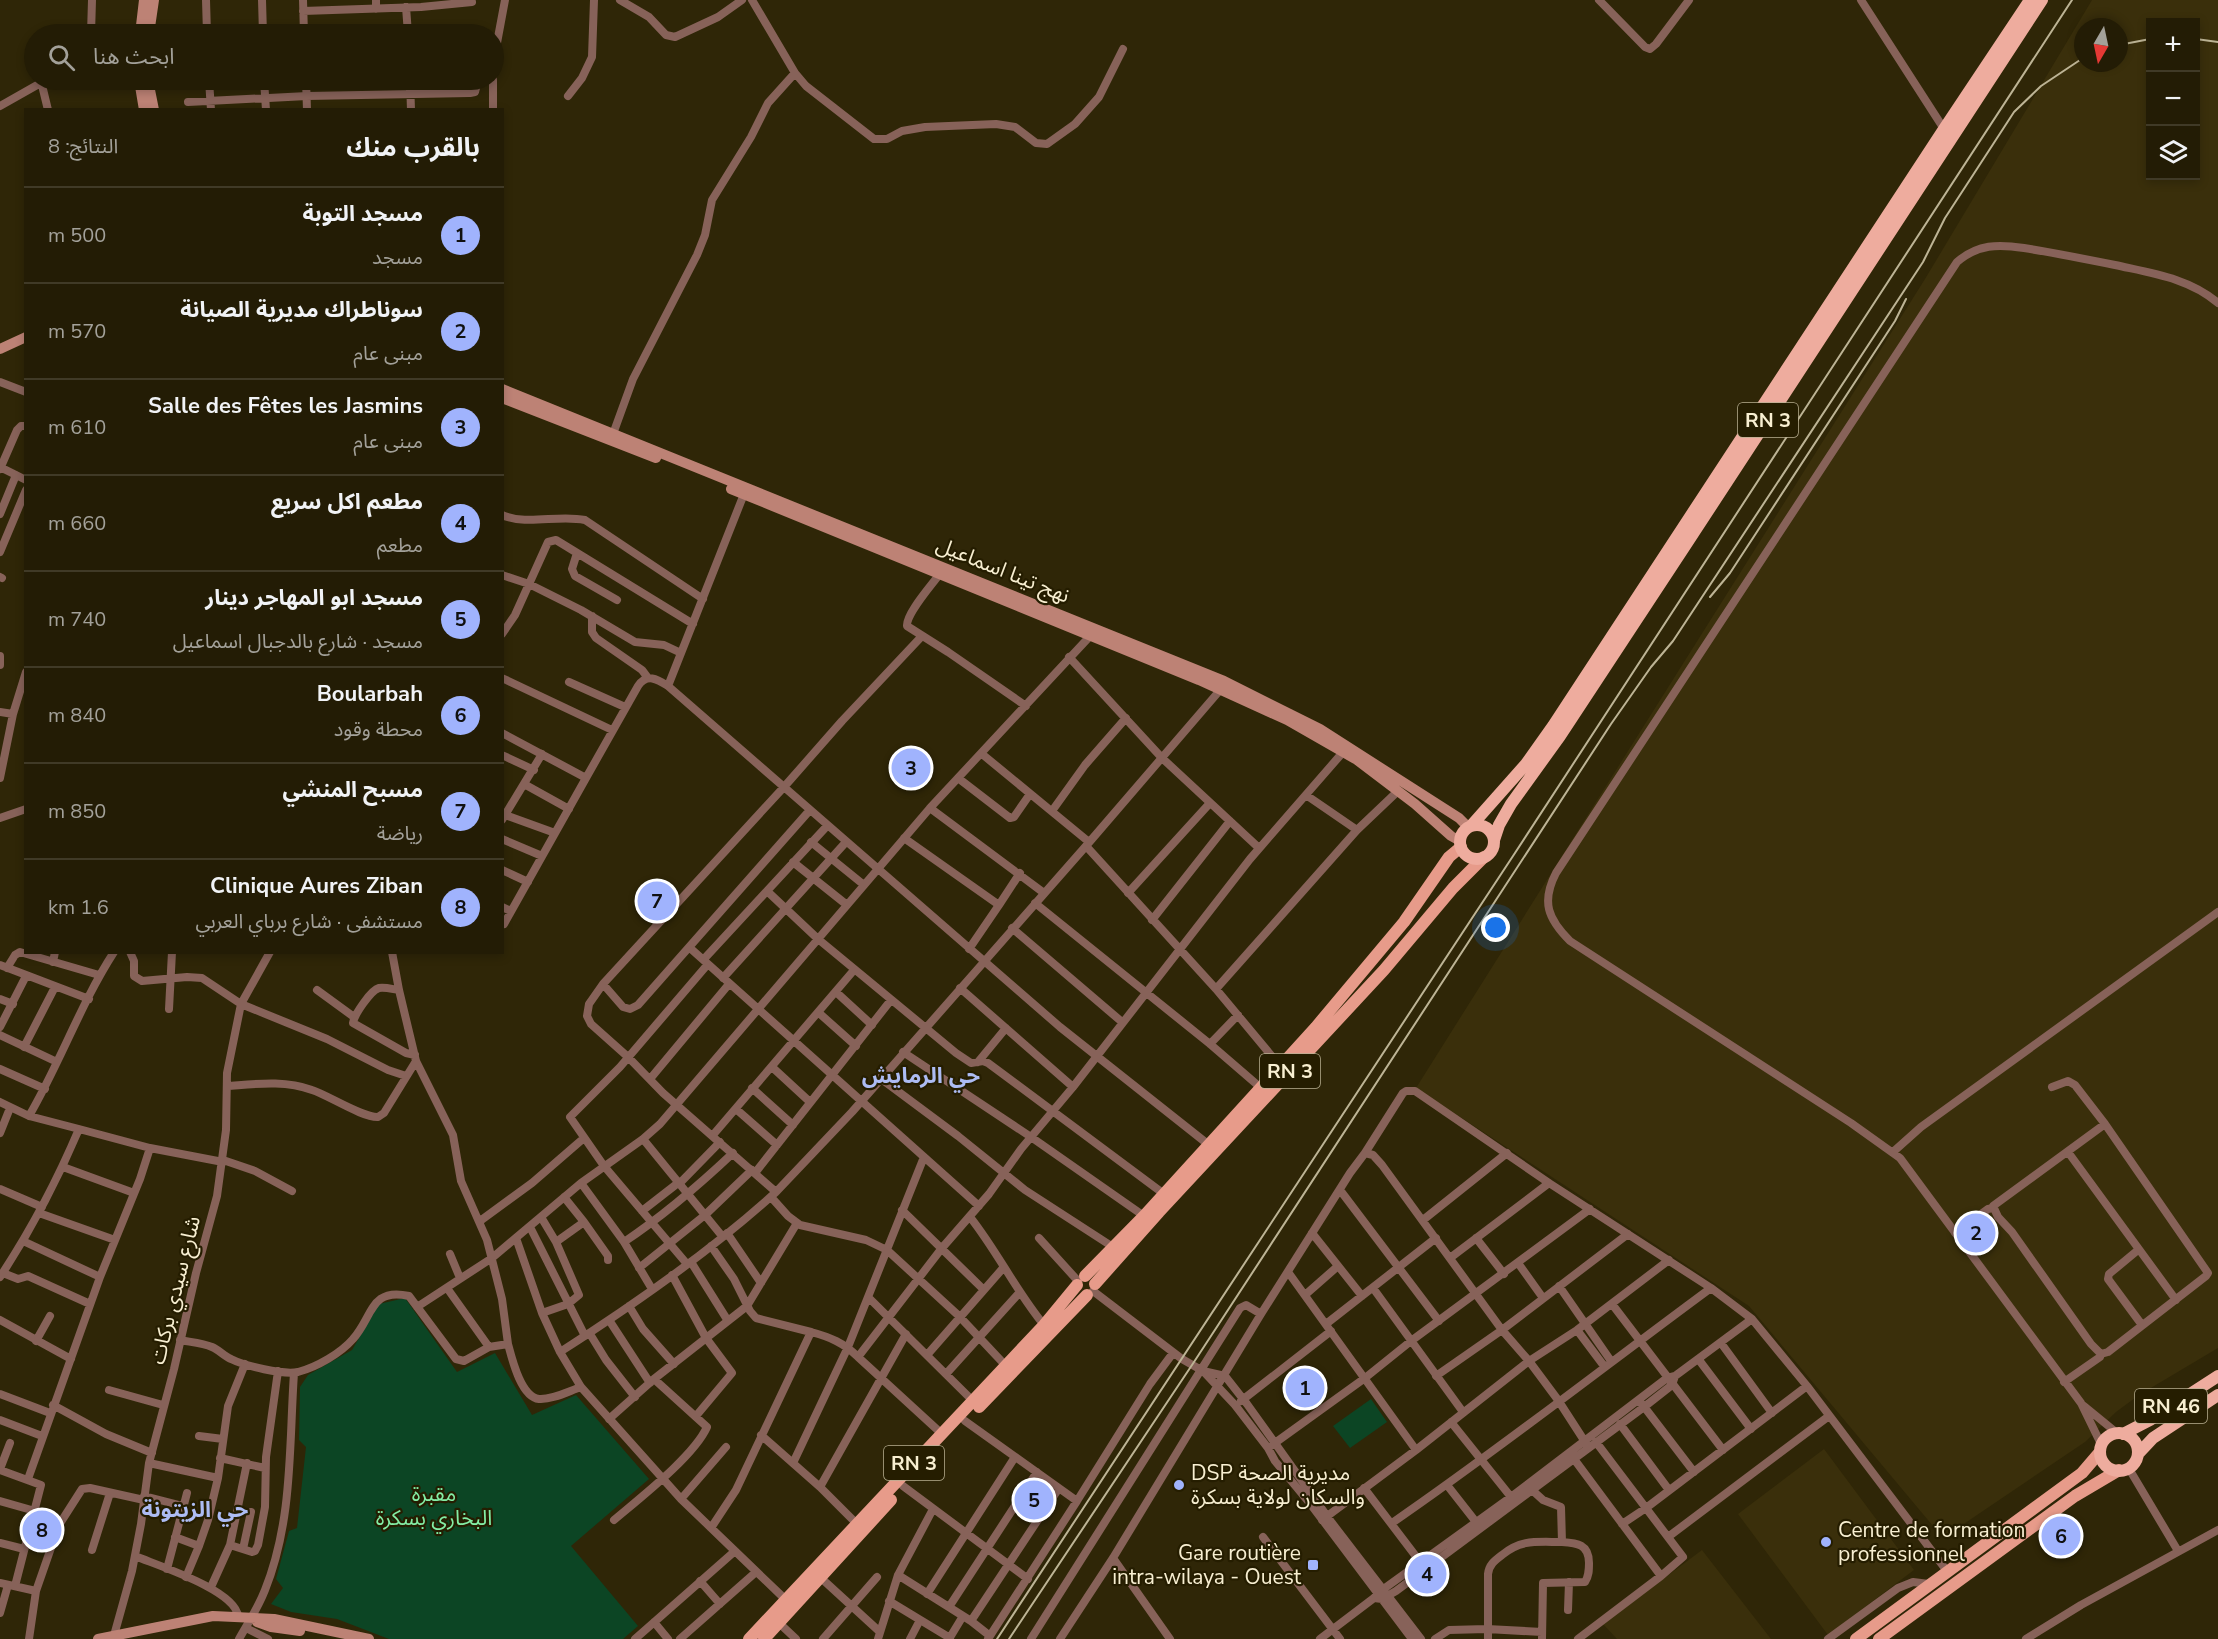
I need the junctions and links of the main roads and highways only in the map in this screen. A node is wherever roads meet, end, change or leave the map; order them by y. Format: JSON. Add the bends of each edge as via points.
{"nodes":[{"id":1,"x":144,"y":0,"type":"edge"},
{"id":2,"x":154,"y":0,"type":"edge"},
{"id":3,"x":2030,"y":0,"type":"edge"},
{"id":4,"x":2042,"y":0,"type":"edge"},
{"id":5,"x":141,"y":24,"type":"edge"},
{"id":6,"x":150,"y":24,"type":"edge"},
{"id":7,"x":140,"y":90,"type":"edge"},
{"id":8,"x":150,"y":90,"type":"edge"},
{"id":9,"x":144,"y":108,"type":"edge"},
{"id":10,"x":154,"y":108,"type":"edge"},
{"id":11,"x":24,"y":337,"type":"edge"},
{"id":12,"x":0,"y":349,"type":"edge"},
{"id":13,"x":504,"y":391,"type":"edge"},
{"id":14,"x":504,"y":399,"type":"edge"},
{"id":15,"x":942,"y":571,"type":"junction"},
{"id":16,"x":1093,"y":632,"type":"junction"},
{"id":17,"x":1470,"y":826,"type":"junction"},
{"id":18,"x":1494,"y":840,"type":"junction"},
{"id":19,"x":1460,"y":844,"type":"junction"},
{"id":20,"x":1484,"y":857,"type":"junction"},
{"id":21,"x":1080,"y":1281,"type":"junction"},
{"id":22,"x":1092,"y":1290,"type":"junction"},
{"id":23,"x":2218,"y":1376,"type":"edge"},
{"id":24,"x":2218,"y":1395,"type":"edge"},
{"id":25,"x":2120,"y":1434,"type":"junction"},
{"id":26,"x":2100,"y":1448,"type":"junction"},
{"id":27,"x":2138,"y":1454,"type":"junction"},
{"id":28,"x":2123,"y":1469,"type":"junction"},
{"id":29,"x":249,"y":1623,"type":"junction"},
{"id":30,"x":114,"y":1637,"type":"edge"},
{"id":31,"x":343,"y":1637,"type":"edge"},
{"id":32,"x":98,"y":1639,"type":"edge"},
{"id":33,"x":369,"y":1639,"type":"edge"},
{"id":34,"x":749,"y":1639,"type":"edge"},
{"id":35,"x":764,"y":1639,"type":"edge"},
{"id":36,"x":1856,"y":1639,"type":"edge"},
{"id":37,"x":1879,"y":1639,"type":"edge"}],
"edges":[{"from":1,"to":5,"type":"main road"},
{"from":2,"to":6,"type":"main road"},
{"from":3,"to":17,"type":"highway","number":"RN 3","via":[[1553,726],[1526,764]]},
{"from":4,"to":18,"type":"highway","number":"RN 3","via":[[1668,573],[1511,804]]},
{"from":7,"to":9,"type":"main road"},
{"from":8,"to":10,"type":"main road"},
{"from":11,"to":12,"type":"main road"},
{"from":13,"to":15,"type":"main road","name":"نهج تينا اسماعيل"},
{"from":14,"to":15,"type":"main road","name":"نهج تينا اسماعيل"},
{"from":15,"to":16,"type":"main road","name":"نهج تينا اسماعيل"},
{"from":16,"to":17,"type":"main road","name":"نهج تينا اسماعيل","via":[[1204,672],[1308,722]]},
{"from":16,"to":19,"type":"main road","name":"نهج تينا اسماعيل","via":[[1287,720],[1344,751],[1398,790]]},
{"from":17,"to":18,"type":"highway","via":[[1486,827]]},
{"from":17,"to":19,"type":"highway"},
{"from":18,"to":20,"type":"highway","via":[[1493,848]]},
{"from":19,"to":20,"type":"highway","via":[[1472,858]]},
{"from":19,"to":21,"type":"main road","number":"RN 3","via":[[1361,975],[1144,1216]]},
{"from":20,"to":22,"type":"main road","number":"RN 3"},
{"from":21,"to":22,"type":"main road","via":[[1078,1291]]},
{"from":21,"to":34,"type":"main road","number":"RN 3","via":[[1044,1325]]},
{"from":22,"to":35,"type":"main road","number":"RN 3","via":[[903,1486]]},
{"from":23,"to":25,"type":"highway","number":"RN 46","via":[[2150,1420]]},
{"from":24,"to":27,"type":"highway","number":"RN 46","via":[[2153,1438]]},
{"from":25,"to":26,"type":"highway","via":[[2106,1438]]},
{"from":25,"to":27,"type":"highway","via":[[2133,1440]]},
{"from":26,"to":28,"type":"highway","via":[[2107,1466]]},
{"from":26,"to":36,"type":"main road","via":[[2082,1473]]},
{"from":27,"to":28,"type":"highway"},
{"from":28,"to":37,"type":"main road","via":[[2075,1496]]},
{"from":29,"to":30,"type":"main road","via":[[238,1616],[213,1616]]},
{"from":29,"to":31,"type":"main road"},
{"from":29,"to":31,"type":"main road","via":[[274,1619]]},
{"from":30,"to":32,"type":"main road"},
{"from":31,"to":33,"type":"main road"}]}
